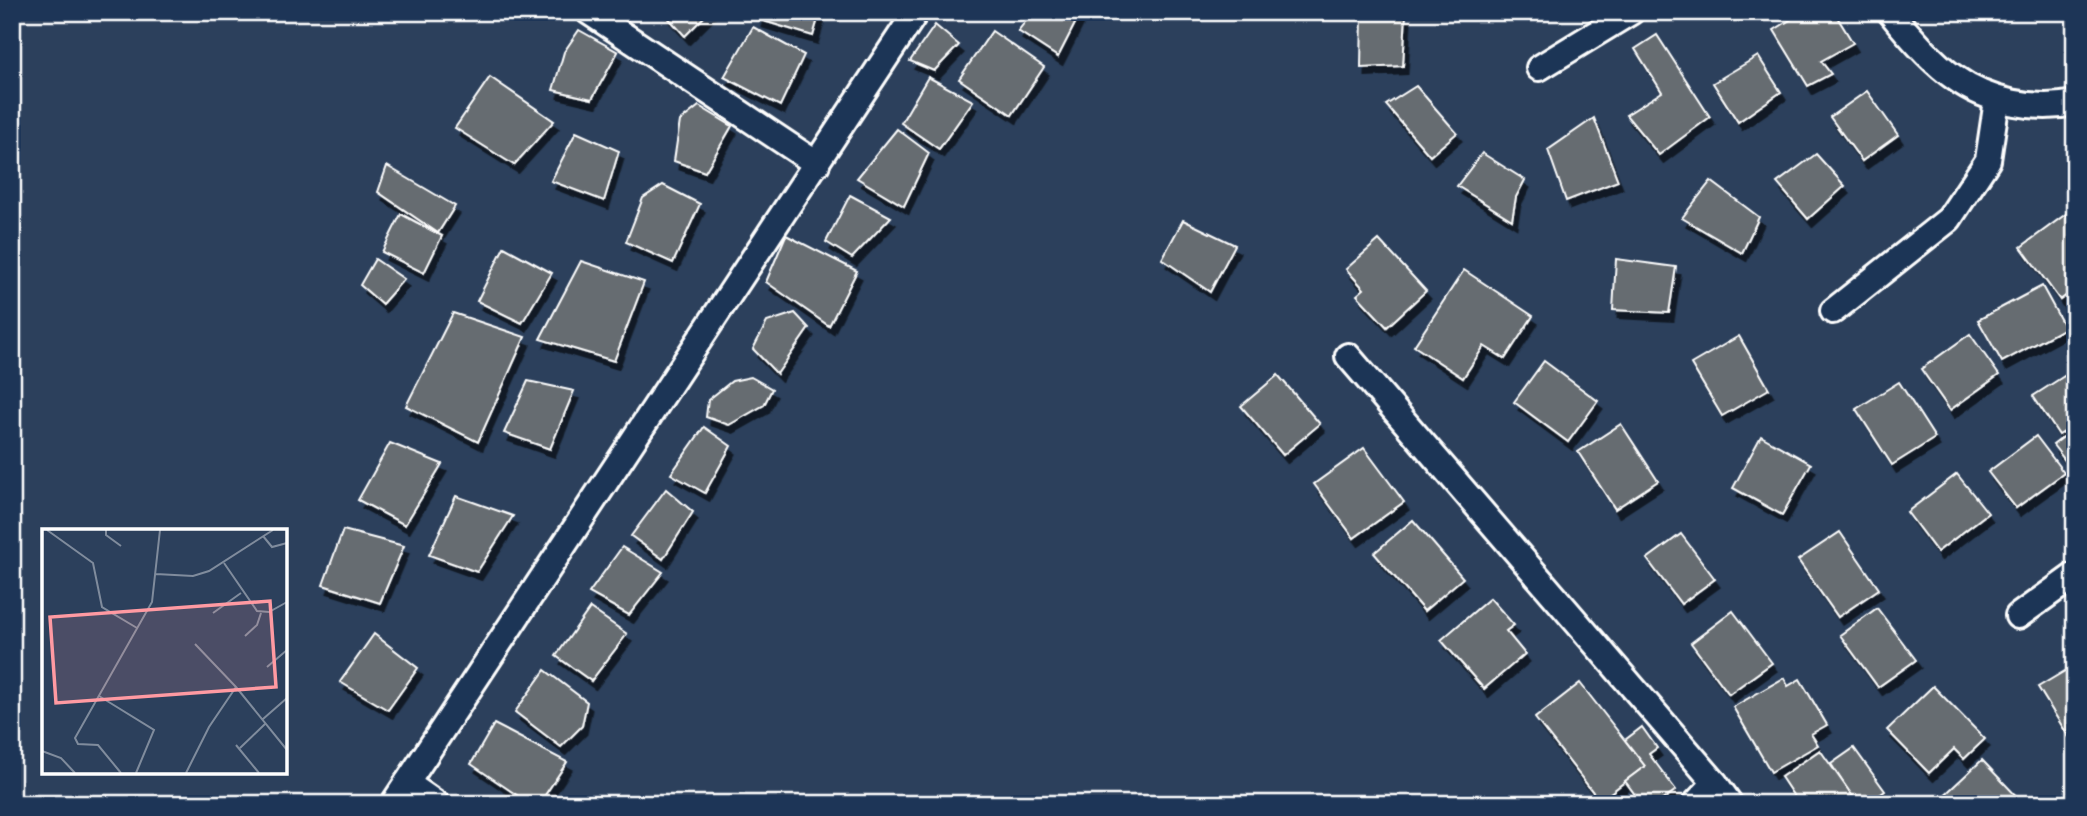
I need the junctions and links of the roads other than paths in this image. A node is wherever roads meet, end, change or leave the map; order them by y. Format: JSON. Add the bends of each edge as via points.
{"nodes":[{"id":1,"x":589,"y":12,"type":"edge"},
{"id":2,"x":916,"y":12,"type":"edge"},
{"id":3,"x":1631,"y":12,"type":"edge"},
{"id":4,"x":1890,"y":12,"type":"edge"},
{"id":5,"x":1539,"y":68,"type":"dead end"},
{"id":6,"x":1997,"y":100,"type":"junction"},
{"id":7,"x":2075,"y":103,"type":"edge"},
{"id":8,"x":817,"y":164,"type":"junction"},
{"id":9,"x":1833,"y":310,"type":"dead end"},
{"id":10,"x":1348,"y":356,"type":"dead end"},
{"id":11,"x":2075,"y":575,"type":"edge"},
{"id":12,"x":2018,"y":616,"type":"dead end"},
{"id":13,"x":407,"y":783,"type":"junction"},
{"id":14,"x":1714,"y":783,"type":"junction"},
{"id":15,"x":393,"y":804,"type":"edge"},
{"id":16,"x":437,"y":804,"type":"edge"},
{"id":17,"x":1695,"y":804,"type":"edge"},
{"id":18,"x":1730,"y":804,"type":"edge"}],
"edges":[{"from":1,"to":8,"type":"street"},
{"from":2,"to":8,"type":"street"},
{"from":3,"to":5,"type":"street"},
{"from":4,"to":6,"type":"street","via":[[1955,78]]},
{"from":6,"to":7,"type":"street","via":[[2027,105]]},
{"from":6,"to":9,"type":"street","via":[[1988,160],[1949,219]]},
{"from":8,"to":13,"type":"street"},
{"from":10,"to":14,"type":"street"},
{"from":11,"to":12,"type":"street"},
{"from":13,"to":15,"type":"street"},
{"from":13,"to":16,"type":"street"},
{"from":14,"to":17,"type":"street"},
{"from":14,"to":18,"type":"street"}]}
